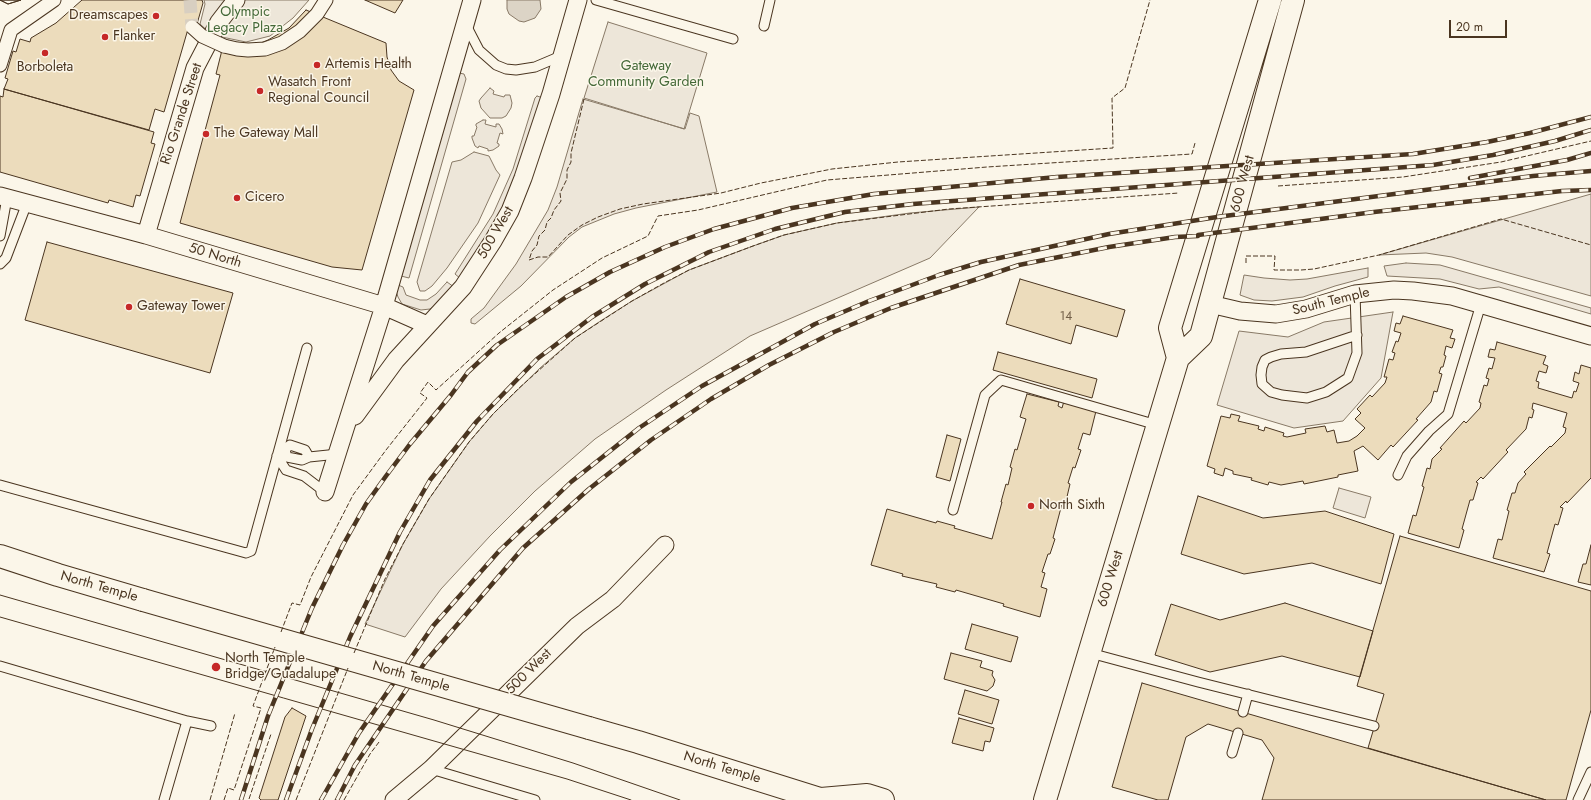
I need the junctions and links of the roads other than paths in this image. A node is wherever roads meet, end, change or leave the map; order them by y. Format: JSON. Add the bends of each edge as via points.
{"nodes":[{"id":1,"x":54,"y":0,"type":"edge"},
{"id":2,"x":236,"y":0,"type":"edge"},
{"id":3,"x":326,"y":0,"type":"edge"},
{"id":4,"x":472,"y":0,"type":"edge"},
{"id":5,"x":578,"y":0,"type":"edge"},
{"id":6,"x":596,"y":0,"type":"edge"},
{"id":7,"x":770,"y":0,"type":"edge"},
{"id":8,"x":1270,"y":0,"type":"edge"},
{"id":9,"x":1293,"y":0,"type":"edge"},
{"id":10,"x":466,"y":24,"type":"junction"},
{"id":11,"x":764,"y":26,"type":"dead end"},
{"id":12,"x":192,"y":27,"type":"dead end"},
{"id":13,"x":734,"y":39,"type":"dead end"},
{"id":14,"x":562,"y":55,"type":"junction"},
{"id":15,"x":0,"y":65,"type":"edge"},
{"id":16,"x":4,"y":197,"type":"edge"},
{"id":17,"x":27,"y":203,"type":"junction"},
{"id":18,"x":146,"y":235,"type":"junction"},
{"id":19,"x":0,"y":236,"type":"edge"},
{"id":20,"x":0,"y":264,"type":"edge"},
{"id":21,"x":1355,"y":294,"type":"junction"},
{"id":22,"x":1210,"y":304,"type":"junction"},
{"id":23,"x":1481,"y":304,"type":"junction"},
{"id":24,"x":384,"y":306,"type":"junction"},
{"id":25,"x":427,"y":324,"type":"junction"},
{"id":26,"x":1356,"y":336,"type":"junction"},
{"id":27,"x":1591,"y":336,"type":"edge"},
{"id":28,"x":307,"y":348,"type":"dead end"},
{"id":29,"x":1178,"y":358,"type":"junction"},
{"id":30,"x":1157,"y":425,"type":"junction"},
{"id":31,"x":346,"y":429,"type":"junction"},
{"id":32,"x":281,"y":453,"type":"junction"},
{"id":33,"x":338,"y":454,"type":"junction"},
{"id":34,"x":1398,"y":475,"type":"dead end"},
{"id":35,"x":0,"y":485,"type":"edge"},
{"id":36,"x":325,"y":492,"type":"joint"},
{"id":37,"x":953,"y":510,"type":"dead end"},
{"id":38,"x":665,"y":545,"type":"dead end"},
{"id":39,"x":0,"y":556,"type":"edge"},
{"id":40,"x":1088,"y":652,"type":"junction"},
{"id":41,"x":0,"y":666,"type":"edge"},
{"id":42,"x":1248,"y":694,"type":"junction"},
{"id":43,"x":1243,"y":712,"type":"dead end"},
{"id":44,"x":187,"y":721,"type":"junction"},
{"id":45,"x":210,"y":726,"type":"dead end"},
{"id":46,"x":1374,"y":726,"type":"dead end"},
{"id":47,"x":1238,"y":733,"type":"dead end"},
{"id":48,"x":1232,"y":753,"type":"dead end"},
{"id":49,"x":431,"y":769,"type":"junction"},
{"id":50,"x":1591,"y":772,"type":"edge"},
{"id":51,"x":822,"y":799,"type":"edge"},
{"id":52,"x":164,"y":800,"type":"edge"},
{"id":53,"x":394,"y":800,"type":"edge"},
{"id":54,"x":535,"y":800,"type":"edge"},
{"id":55,"x":883,"y":800,"type":"edge"},
{"id":56,"x":1045,"y":800,"type":"edge"},
{"id":57,"x":1578,"y":800,"type":"edge"}],
"edges":[{"from":1,"to":15,"type":"street","via":[[11,30]]},
{"from":2,"to":18,"type":"street","name":"Rio Grande Street","via":[[219,22],[195,68]]},
{"from":3,"to":12,"type":"street","bridge":true,"via":[[317,14],[300,31],[282,43],[265,49],[248,50],[224,46],[202,36]]},
{"from":4,"to":10,"type":"street","name":"500 West"},
{"from":5,"to":14,"type":"street","name":"500 West"},
{"from":6,"to":13,"type":"lane"},
{"from":7,"to":11,"type":"lane"},
{"from":8,"to":29,"type":"street","name":"600 West","via":[[1170,328]]},
{"from":9,"to":22,"type":"street","name":"600 West"},
{"from":10,"to":14,"type":"lane","via":[[479,50],[496,65],[506,69],[535,67]]},
{"from":10,"to":24,"type":"street","name":"500 West"},
{"from":14,"to":25,"type":"street","name":"500 West","via":[[510,211],[463,287]]},
{"from":16,"to":17,"type":"street","name":"50 North"},
{"from":16,"to":19,"type":"lane"},
{"from":17,"to":18,"type":"street","name":"50 North"},
{"from":17,"to":20,"type":"lane","via":[[6,258]]},
{"from":18,"to":24,"type":"street","name":"50 North"},
{"from":21,"to":22,"type":"street","name":"South Temple","via":[[1306,309],[1276,314],[1240,311]]},
{"from":21,"to":23,"type":"street","name":"South Temple","via":[[1413,291],[1452,296]]},
{"from":21,"to":26,"type":"lane"},
{"from":22,"to":29,"type":"street","name":"600 West","via":[[1201,336]]},
{"from":23,"to":27,"type":"street","name":"South Temple"},
{"from":23,"to":34,"type":"lane","via":[[1448,414],[1407,456]]},
{"from":24,"to":25,"type":"street","name":"50 North"},
{"from":24,"to":31,"type":"street","name":"500 West"},
{"from":25,"to":31,"type":"street","name":"500 West","via":[[396,360]]},
{"from":26,"to":26,"type":"lane","via":[[1357,353],[1348,378],[1326,392],[1307,398],[1282,395],[1271,392],[1262,384],[1260,375],[1265,360],[1306,352]]},
{"from":28,"to":32,"type":"lane"},
{"from":29,"to":30,"type":"street","name":"600 West"},
{"from":30,"to":37,"type":"lane","via":[[1001,380],[985,395]]},
{"from":30,"to":40,"type":"street","name":"600 West"},
{"from":31,"to":33,"type":"street","name":"500 West"},
{"from":32,"to":33,"type":"lane","via":[[290,445],[305,450],[308,457]]},
{"from":32,"to":35,"type":"lane","via":[[251,551],[246,553]]},
{"from":32,"to":36,"type":"lane","via":[[286,470],[304,476]]},
{"from":33,"to":36,"type":"street","name":"500 West"},
{"from":38,"to":49,"type":"street","name":"500 West","via":[[613,598],[576,626]]},
{"from":39,"to":51,"type":"street","name":"North Temple","bridge":true,"via":[[143,600],[646,744]]},
{"from":40,"to":42,"type":"lane"},
{"from":40,"to":56,"type":"street","name":"600 West"},
{"from":41,"to":44,"type":"lane"},
{"from":42,"to":43,"type":"lane"},
{"from":42,"to":46,"type":"lane"},
{"from":44,"to":45,"type":"lane"},
{"from":44,"to":52,"type":"lane"},
{"from":47,"to":48,"type":"lane"},
{"from":49,"to":53,"type":"street","name":"500 West"},
{"from":49,"to":54,"type":"lane"},
{"from":50,"to":57,"type":"lane"},
{"from":51,"to":55,"type":"street","name":"North Temple","via":[[867,795]]}]}
